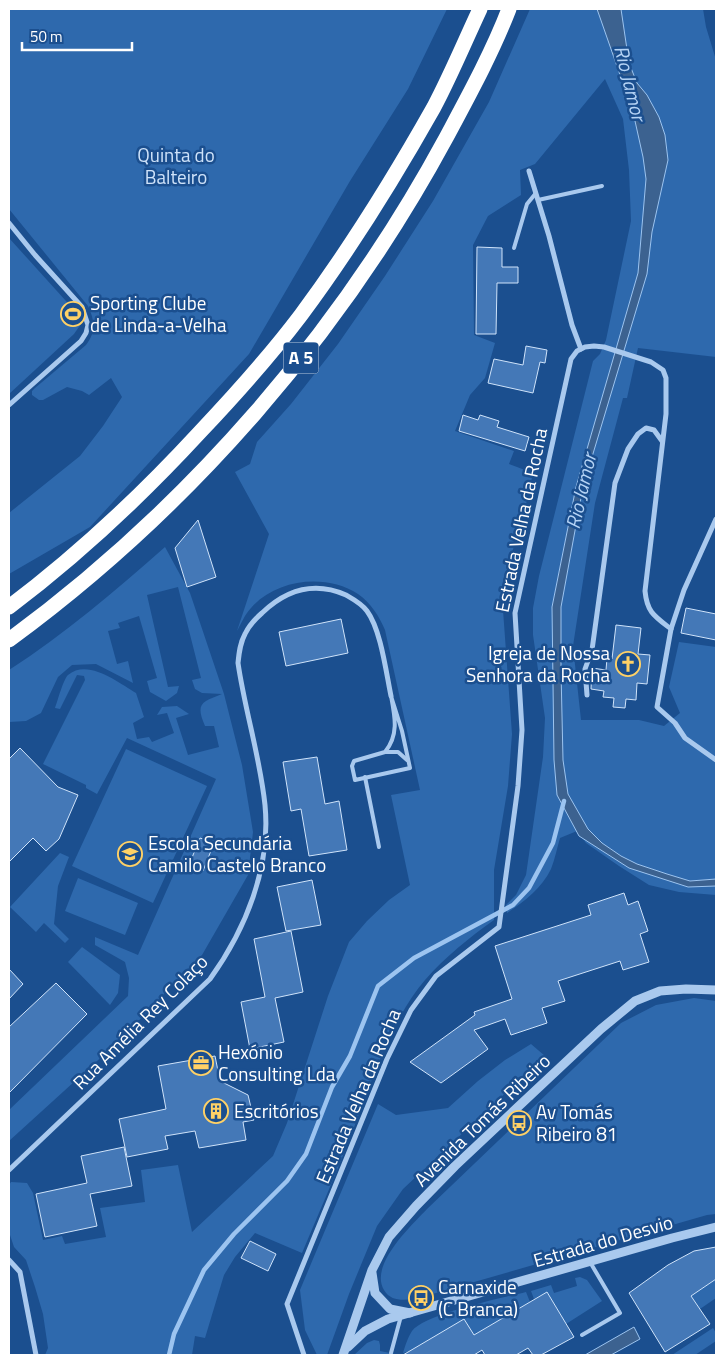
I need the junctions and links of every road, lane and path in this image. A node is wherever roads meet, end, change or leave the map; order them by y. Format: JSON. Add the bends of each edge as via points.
{"nodes":[{"id":1,"x":480,"y":9,"type":"edge"},
{"id":2,"x":509,"y":9,"type":"edge"},
{"id":3,"x":529,"y":171,"type":"dead end"},
{"id":4,"x":602,"y":186,"type":"dead end"},
{"id":5,"x":536,"y":192,"type":"junction"},
{"id":6,"x":538,"y":200,"type":"junction"},
{"id":7,"x":9,"y":222,"type":"edge"},
{"id":8,"x":514,"y":248,"type":"dead end"},
{"id":9,"x":581,"y":349,"type":"junction"},
{"id":10,"x":9,"y":405,"type":"edge"},
{"id":11,"x":662,"y":440,"type":"junction"},
{"id":12,"x":716,"y":519,"type":"edge"},
{"id":13,"x":9,"y":607,"type":"edge"},
{"id":14,"x":671,"y":629,"type":"junction"},
{"id":15,"x":9,"y":640,"type":"edge"},
{"id":16,"x":587,"y":695,"type":"dead end"},
{"id":17,"x":391,"y":696,"type":"junction"},
{"id":18,"x":385,"y":752,"type":"junction"},
{"id":19,"x":716,"y":760,"type":"edge"},
{"id":20,"x":409,"y":762,"type":"junction"},
{"id":21,"x":365,"y":777,"type":"junction"},
{"id":22,"x":379,"y":847,"type":"dead end"},
{"id":23,"x":716,"y":990,"type":"edge"},
{"id":24,"x":9,"y":1170,"type":"edge"},
{"id":25,"x":716,"y":1228,"type":"edge"},
{"id":26,"x":9,"y":1260,"type":"edge"},
{"id":27,"x":590,"y":1262,"type":"junction"},
{"id":28,"x":372,"y":1270,"type":"junction"},
{"id":29,"x":413,"y":1313,"type":"junction"},
{"id":30,"x":401,"y":1316,"type":"junction"},
{"id":31,"x":582,"y":1335,"type":"dead end"},
{"id":32,"x":344,"y":1352,"type":"edge"},
{"id":33,"x":391,"y":1353,"type":"dead end"},
{"id":34,"x":36,"y":1355,"type":"edge"},
{"id":35,"x":304,"y":1355,"type":"edge"}],
"edges":[{"from":1,"to":13,"type":"highway","number":"A 5","via":[[435,105],[361,227],[301,315],[223,408],[157,478],[82,548]]},
{"from":2,"to":15,"type":"highway","number":"A 5","via":[[472,91],[426,173],[388,237],[309,348],[210,462],[138,534],[90,578]]},
{"from":3,"to":5,"type":"street"},
{"from":4,"to":6,"type":"lane"},
{"from":5,"to":6,"type":"street"},
{"from":5,"to":8,"type":"lane","via":[[527,204]]},
{"from":6,"to":9,"type":"street"},
{"from":7,"to":10,"type":"street","via":[[82,307],[88,324],[81,341]]},
{"from":9,"to":11,"type":"street","via":[[604,347],[651,362],[663,370],[666,414]]},
{"from":9,"to":35,"type":"street","name":"Estrada Velha da Rocha","via":[[571,358],[515,612],[522,730],[518,786],[498,927],[436,976],[411,1010],[387,1059],[287,1304]]},
{"from":11,"to":14,"type":"street","via":[[645,590],[646,604],[651,612]]},
{"from":11,"to":16,"type":"street","via":[[654,430],[646,428],[638,434],[628,449],[615,483],[592,650],[585,669]]},
{"from":12,"to":14,"type":"street","via":[[684,590]]},
{"from":14,"to":19,"type":"street","via":[[657,707],[675,723],[684,738]]},
{"from":17,"to":18,"type":"lane","via":[[396,725]]},
{"from":17,"to":20,"type":"lane"},
{"from":17,"to":24,"type":"street","name":"Rua Amélia Rey Colaço","via":[[372,620],[353,598],[322,588],[299,590],[270,605],[254,621],[240,646],[238,663],[265,804],[266,831],[264,858],[248,909],[210,979]]},
{"from":18,"to":20,"type":"lane","via":[[398,752]]},
{"from":18,"to":21,"type":"lane","via":[[354,761],[355,780]]},
{"from":20,"to":21,"type":"lane","via":[[410,768]]},
{"from":21,"to":22,"type":"lane"},
{"from":23,"to":28,"type":"street","name":"Avenida Tomás Ribeiro","via":[[660,991],[634,1001],[455,1166],[389,1237]]},
{"from":25,"to":27,"type":"street","name":"Estrada do Desvio"},
{"from":26,"to":34,"type":"street","via":[[20,1272]]},
{"from":27,"to":29,"type":"street","name":"Estrada do Desvio"},
{"from":27,"to":31,"type":"lane","via":[[620,1313]]},
{"from":28,"to":29,"type":"street","name":"Estrada do Desvio","via":[[375,1293],[390,1309]]},
{"from":28,"to":32,"type":"street","name":"Avenida Tomás Ribeiro"},
{"from":29,"to":30,"type":"street","name":"Estrada do Desvio"},
{"from":30,"to":32,"type":"street","name":"Estrada do Desvio","via":[[365,1331]]},
{"from":30,"to":33,"type":"lane"}]}
